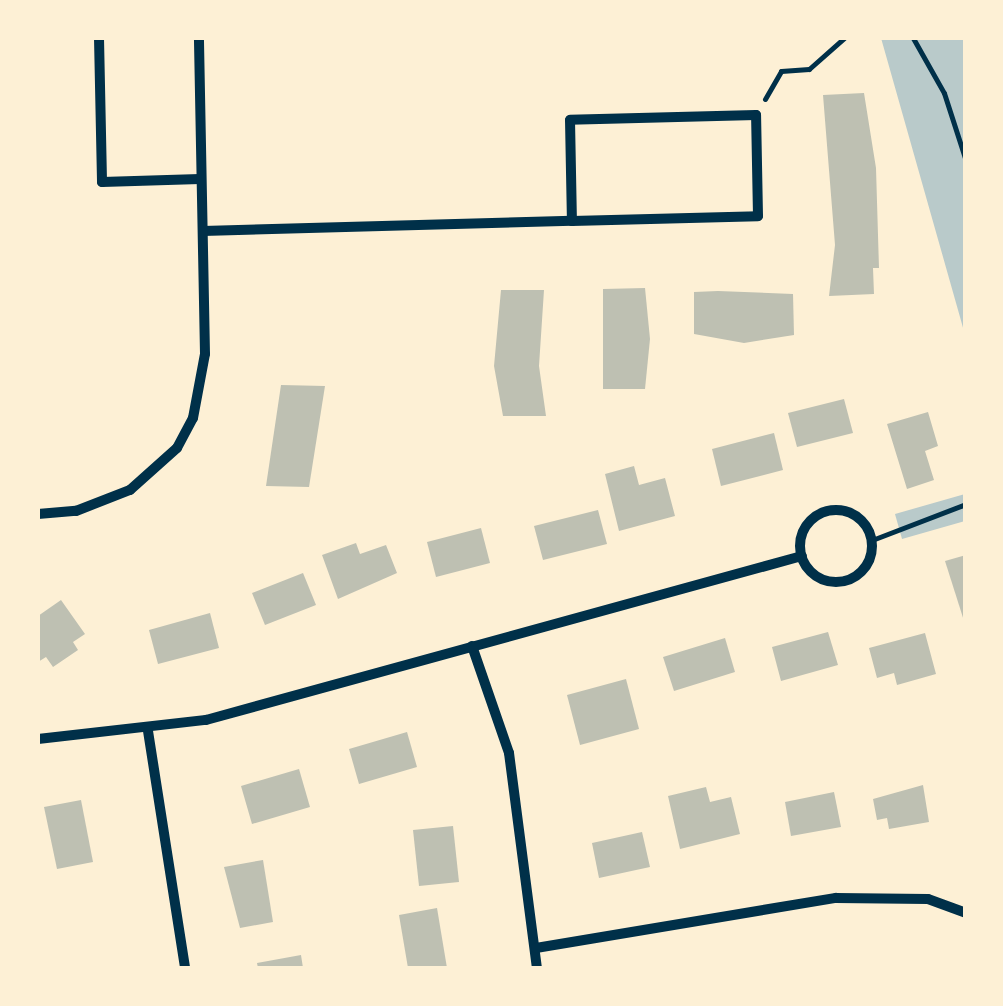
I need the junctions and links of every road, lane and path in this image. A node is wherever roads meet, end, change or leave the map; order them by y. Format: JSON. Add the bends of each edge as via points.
{"nodes":[{"id":1,"x":99,"y":38,"type":"edge"},
{"id":2,"x":199,"y":38,"type":"edge"},
{"id":3,"x":844,"y":38,"type":"edge"},
{"id":4,"x":914,"y":38,"type":"edge"},
{"id":5,"x":756,"y":115,"type":"junction"},
{"id":6,"x":965,"y":156,"type":"edge"},
{"id":7,"x":200,"y":179,"type":"junction"},
{"id":8,"x":572,"y":221,"type":"junction"},
{"id":9,"x":203,"y":231,"type":"junction"},
{"id":10,"x":966,"y":504,"type":"edge"},
{"id":11,"x":38,"y":514,"type":"edge"},
{"id":12,"x":872,"y":540,"type":"junction"},
{"id":13,"x":802,"y":556,"type":"junction"},
{"id":14,"x":472,"y":646,"type":"junction"},
{"id":15,"x":148,"y":731,"type":"junction"},
{"id":16,"x":38,"y":738,"type":"edge"},
{"id":17,"x":966,"y":914,"type":"edge"},
{"id":18,"x":536,"y":948,"type":"junction"},
{"id":19,"x":185,"y":968,"type":"edge"},
{"id":20,"x":537,"y":968,"type":"edge"}],
"edges":[{"from":1,"to":7,"type":"street","via":[[102,182]]},
{"from":2,"to":7,"type":"street"},
{"from":3,"to":5,"type":"path","via":[[809,69],[781,72]]},
{"from":4,"to":6,"type":"path","via":[[944,93]]},
{"from":5,"to":8,"type":"street","via":[[758,216]]},
{"from":5,"to":8,"type":"street","via":[[570,120]]},
{"from":7,"to":9,"type":"street"},
{"from":8,"to":9,"type":"street"},
{"from":9,"to":11,"type":"street","via":[[202,392],[177,448],[130,490],[76,511]]},
{"from":10,"to":12,"type":"path"},
{"from":12,"to":13,"type":"street","via":[[866,566],[842,582],[823,580]]},
{"from":12,"to":13,"type":"street","via":[[857,516],[828,511],[805,528]]},
{"from":13,"to":14,"type":"street"},
{"from":14,"to":15,"type":"street"},
{"from":14,"to":18,"type":"street","via":[[508,753]]},
{"from":15,"to":16,"type":"street"},
{"from":15,"to":19,"type":"street"},
{"from":17,"to":18,"type":"street","via":[[928,899],[836,898]]},
{"from":18,"to":20,"type":"street"}]}
